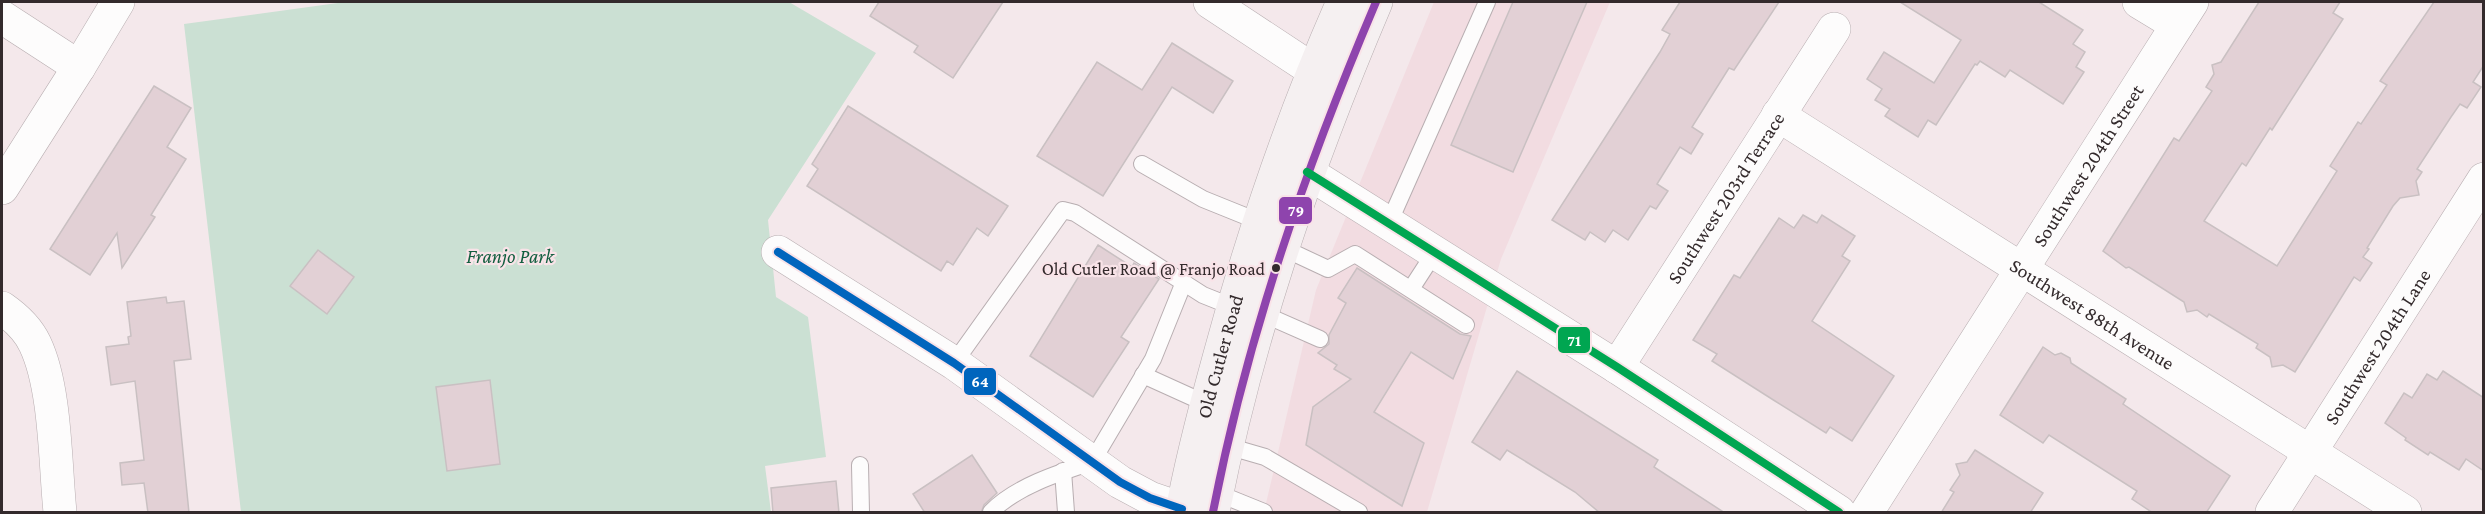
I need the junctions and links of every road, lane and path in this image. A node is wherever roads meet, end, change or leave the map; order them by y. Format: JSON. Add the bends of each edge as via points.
{"nodes":[{"id":1,"x":117,"y":2,"type":"edge"},
{"id":2,"x":1343,"y":2,"type":"edge"},
{"id":3,"x":1376,"y":2,"type":"edge"},
{"id":4,"x":1487,"y":2,"type":"edge"},
{"id":5,"x":2139,"y":2,"type":"edge"},
{"id":6,"x":1224,"y":5,"type":"edge"},
{"id":7,"x":2185,"y":13,"type":"edge"},
{"id":8,"x":2,"y":17,"type":"edge"},
{"id":9,"x":1834,"y":29,"type":"dead end"},
{"id":10,"x":79,"y":67,"type":"junction"},
{"id":11,"x":1313,"y":70,"type":"junction"},
{"id":12,"x":1778,"y":115,"type":"junction"},
{"id":13,"x":1142,"y":164,"type":"dead end"},
{"id":14,"x":1307,"y":172,"type":"junction"},
{"id":15,"x":2484,"y":179,"type":"edge"},
{"id":16,"x":2,"y":188,"type":"edge"},
{"id":17,"x":1389,"y":223,"type":"junction"},
{"id":18,"x":1276,"y":233,"type":"junction"},
{"id":19,"x":778,"y":252,"type":"dead end"},
{"id":20,"x":1435,"y":252,"type":"junction"},
{"id":21,"x":2021,"y":269,"type":"junction"},
{"id":22,"x":1184,"y":282,"type":"junction"},
{"id":23,"x":1411,"y":289,"type":"junction"},
{"id":24,"x":2,"y":308,"type":"edge"},
{"id":25,"x":1247,"y":310,"type":"junction"},
{"id":26,"x":1466,"y":325,"type":"dead end"},
{"id":27,"x":1320,"y":339,"type":"dead end"},
{"id":28,"x":954,"y":363,"type":"junction"},
{"id":29,"x":1617,"y":367,"type":"junction"},
{"id":30,"x":1143,"y":375,"type":"junction"},
{"id":31,"x":1207,"y":404,"type":"junction"},
{"id":32,"x":1227,"y":446,"type":"junction"},
{"id":33,"x":2310,"y":452,"type":"junction"},
{"id":34,"x":860,"y":465,"type":"dead end"},
{"id":35,"x":1078,"y":467,"type":"junction"},
{"id":36,"x":1198,"y":507,"type":"edge"},
{"id":37,"x":60,"y":513,"type":"edge"},
{"id":38,"x":861,"y":513,"type":"edge"},
{"id":39,"x":991,"y":513,"type":"edge"},
{"id":40,"x":1066,"y":513,"type":"edge"},
{"id":41,"x":1264,"y":513,"type":"edge"},
{"id":42,"x":1359,"y":513,"type":"edge"},
{"id":43,"x":1839,"y":513,"type":"edge"},
{"id":44,"x":1867,"y":513,"type":"edge"},
{"id":45,"x":2272,"y":513,"type":"edge"},
{"id":46,"x":2405,"y":513,"type":"edge"}],
"edges":[{"from":1,"to":10,"type":"street"},
{"from":2,"to":11,"type":"main road","name":"Old Cutler Road"},
{"from":3,"to":14,"type":"main road","name":"Old Cutler Road"},
{"from":4,"to":17,"type":"lane"},
{"from":5,"to":7,"type":"street"},
{"from":6,"to":11,"type":"street"},
{"from":7,"to":21,"type":"street","name":"Southwest 204th Street"},
{"from":8,"to":10,"type":"street"},
{"from":9,"to":12,"type":"street","name":"Southwest 203rd Terrace"},
{"from":10,"to":16,"type":"street"},
{"from":11,"to":18,"type":"main road","name":"Old Cutler Road"},
{"from":12,"to":21,"type":"street","name":"Southwest 88th Avenue"},
{"from":12,"to":29,"type":"street","name":"Southwest 203rd Terrace"},
{"from":13,"to":18,"type":"lane","via":[[1203,199]]},
{"from":14,"to":17,"type":"street"},
{"from":14,"to":18,"type":"main road","name":"Old Cutler Road"},
{"from":15,"to":33,"type":"street","name":"Southwest 204th Lane"},
{"from":17,"to":20,"type":"street"},
{"from":18,"to":23,"type":"lane","via":[[1328,269],[1355,254]]},
{"from":18,"to":25,"type":"main road","name":"Old Cutler Road"},
{"from":19,"to":28,"type":"street"},
{"from":20,"to":23,"type":"lane"},
{"from":20,"to":29,"type":"street"},
{"from":21,"to":33,"type":"street","name":"Southwest 88th Avenue"},
{"from":21,"to":44,"type":"street","name":"Southwest 204th Street"},
{"from":22,"to":25,"type":"lane","via":[[1203,295]]},
{"from":22,"to":28,"type":"lane","via":[[1076,213],[1063,210]]},
{"from":22,"to":30,"type":"lane"},
{"from":23,"to":26,"type":"lane"},
{"from":24,"to":37,"type":"street","via":[[26,328],[43,368]]},
{"from":25,"to":27,"type":"lane"},
{"from":25,"to":31,"type":"main road","name":"Old Cutler Road"},
{"from":25,"to":32,"type":"main road","name":"Old Cutler Road"},
{"from":28,"to":35,"type":"street"},
{"from":29,"to":43,"type":"street"},
{"from":30,"to":31,"type":"lane"},
{"from":30,"to":35,"type":"lane"},
{"from":31,"to":36,"type":"main road","name":"Old Cutler Road"},
{"from":32,"to":36,"type":"main road","name":"Old Cutler Road"},
{"from":32,"to":42,"type":"lane","via":[[1265,458]]},
{"from":33,"to":45,"type":"street","name":"Southwest 204th Lane"},
{"from":33,"to":46,"type":"street","name":"Southwest 88th Avenue"},
{"from":34,"to":38,"type":"lane"},
{"from":35,"to":36,"type":"street","via":[[1135,491]]},
{"from":35,"to":39,"type":"lane","via":[[1002,501]]},
{"from":35,"to":40,"type":"lane"},
{"from":36,"to":41,"type":"lane"}]}
